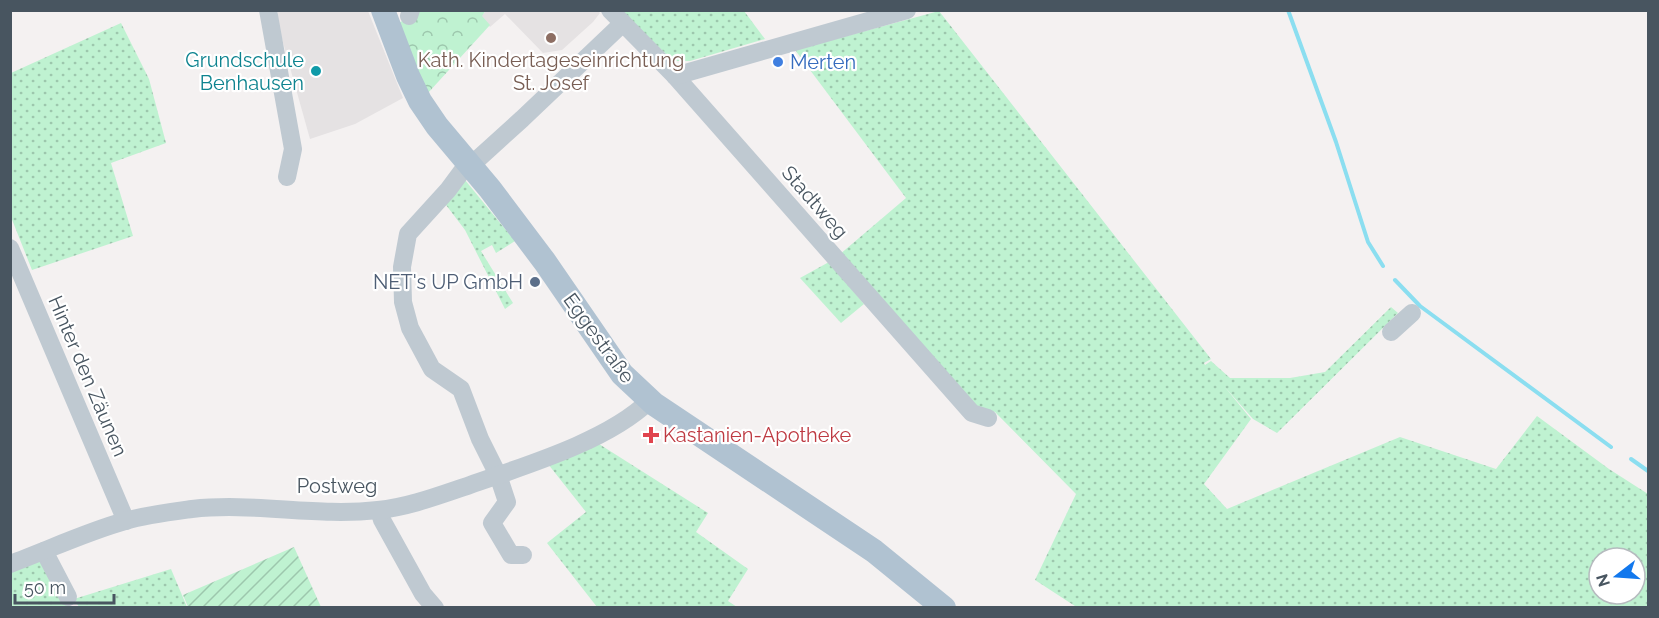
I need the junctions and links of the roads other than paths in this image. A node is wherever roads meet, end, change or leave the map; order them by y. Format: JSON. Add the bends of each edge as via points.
{"nodes":[{"id":1,"x":268,"y":10,"type":"edge"},
{"id":2,"x":383,"y":10,"type":"edge"},
{"id":3,"x":906,"y":10,"type":"edge"},
{"id":4,"x":616,"y":17,"type":"edge"},
{"id":5,"x":675,"y":76,"type":"junction"},
{"id":6,"x":468,"y":163,"type":"junction"},
{"id":7,"x":287,"y":177,"type":"dead end"},
{"id":8,"x":10,"y":248,"type":"edge"},
{"id":9,"x":1412,"y":313,"type":"dead end"},
{"id":10,"x":1391,"y":332,"type":"dead end"},
{"id":11,"x":649,"y":400,"type":"junction"},
{"id":12,"x":988,"y":418,"type":"dead end"},
{"id":13,"x":498,"y":475,"type":"junction"},
{"id":14,"x":379,"y":510,"type":"junction"},
{"id":15,"x":126,"y":520,"type":"junction"},
{"id":16,"x":44,"y":551,"type":"junction"},
{"id":17,"x":523,"y":555,"type":"dead end"},
{"id":18,"x":10,"y":564,"type":"edge"},
{"id":19,"x":68,"y":597,"type":"dead end"},
{"id":20,"x":936,"y":605,"type":"edge"},
{"id":21,"x":435,"y":608,"type":"edge"}],
"edges":[{"from":1,"to":7,"type":"street","via":[[292,149]]},
{"from":2,"to":6,"type":"main road","name":"Eggestraße","via":[[420,101]]},
{"from":3,"to":5,"type":"street"},
{"from":4,"to":5,"type":"street","name":"Stadtweg"},
{"from":4,"to":6,"type":"street","via":[[522,119],[479,158]]},
{"from":5,"to":12,"type":"street","name":"Stadtweg","via":[[972,414]]},
{"from":6,"to":11,"type":"main road","name":"Eggestraße","via":[[545,262],[622,374]]},
{"from":6,"to":13,"type":"street","via":[[408,234],[402,267],[403,302],[410,328],[432,369],[461,389]]},
{"from":8,"to":15,"type":"street","name":"Hinter den Zäunen"},
{"from":9,"to":10,"type":"street"},
{"from":11,"to":13,"type":"street","name":"Postweg","via":[[621,423],[581,443]]},
{"from":11,"to":20,"type":"main road","name":"Eggestraße","via":[[874,551]]},
{"from":13,"to":14,"type":"street","name":"Postweg"},
{"from":13,"to":17,"type":"street","via":[[507,502],[492,523],[511,555]]},
{"from":14,"to":15,"type":"street","name":"Postweg","via":[[194,509]]},
{"from":14,"to":21,"type":"street","via":[[423,594]]},
{"from":15,"to":16,"type":"street","name":"Postweg"},
{"from":16,"to":18,"type":"street","name":"Postweg"},
{"from":16,"to":19,"type":"street"}]}
